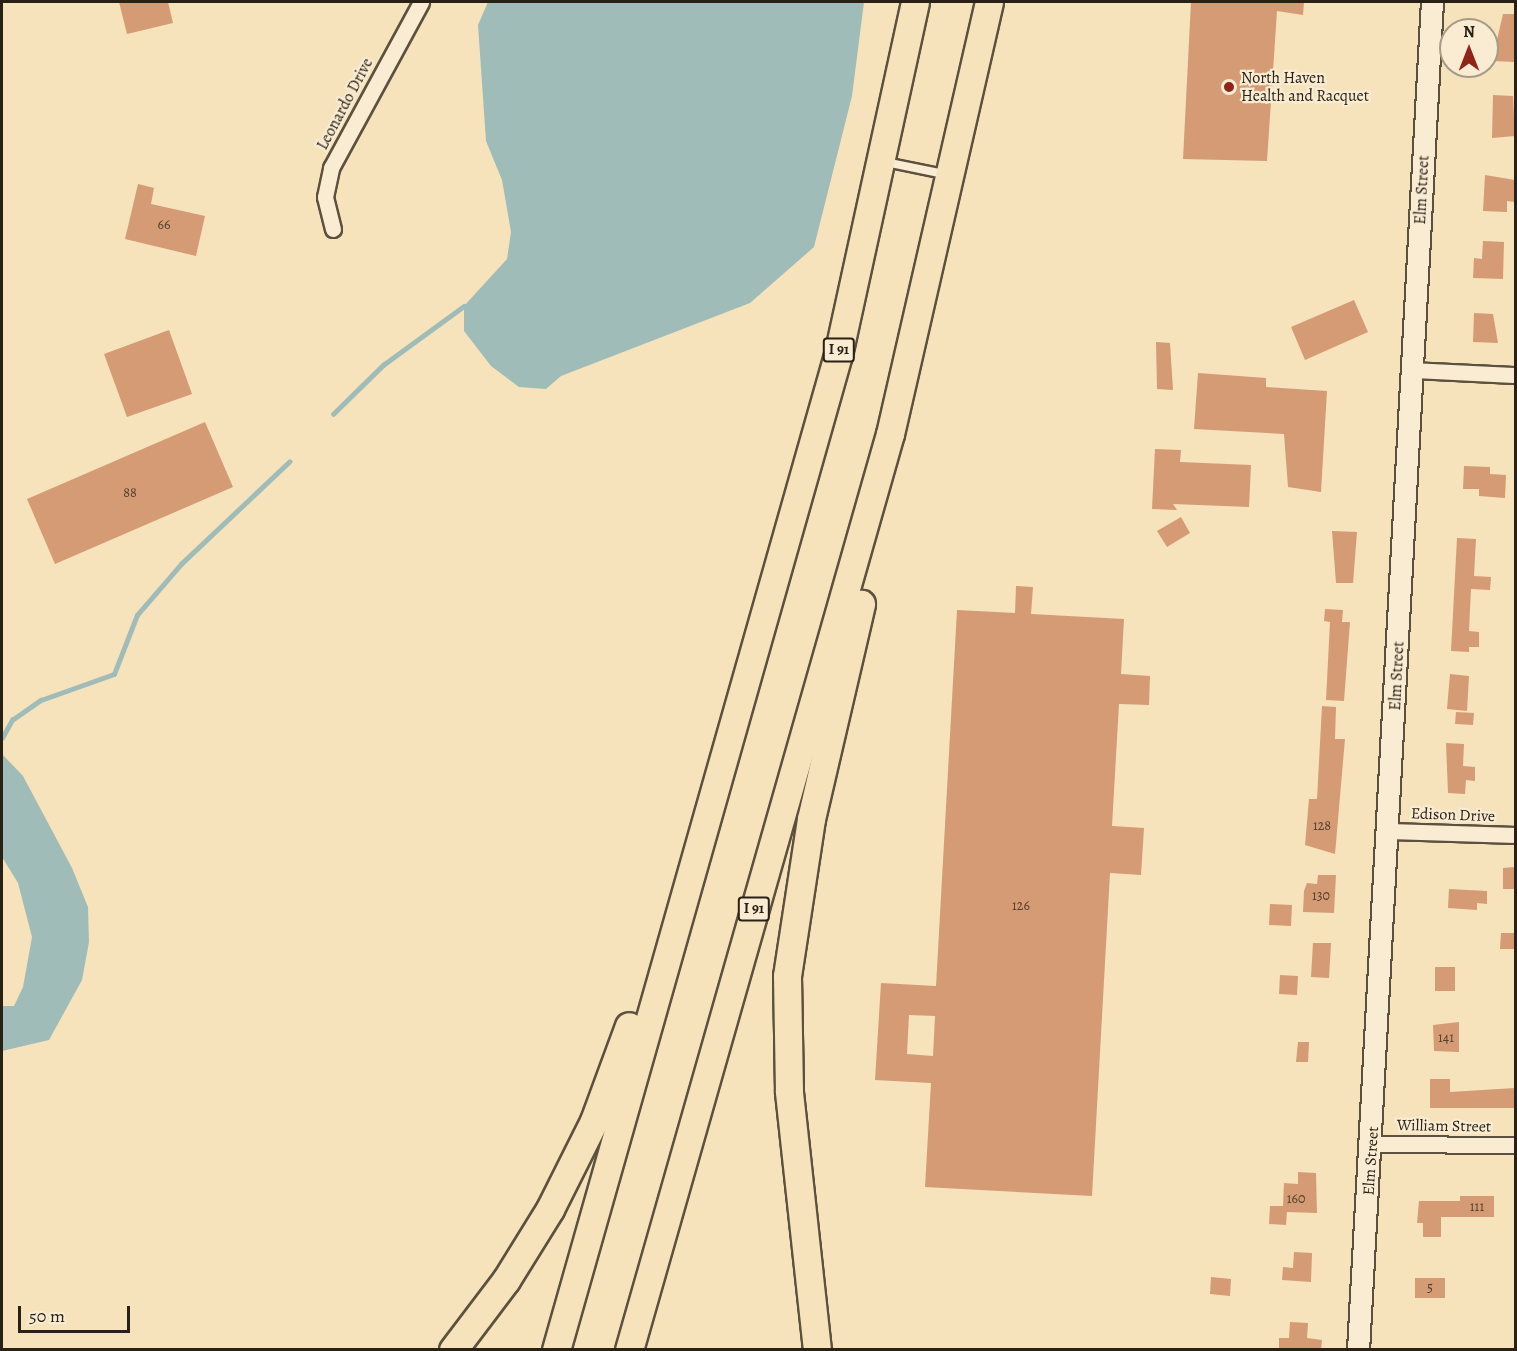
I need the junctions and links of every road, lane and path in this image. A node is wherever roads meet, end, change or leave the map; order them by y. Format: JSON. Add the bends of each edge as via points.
{"nodes":[{"id":1,"x":421,"y":2,"type":"edge"},
{"id":2,"x":915,"y":2,"type":"edge"},
{"id":3,"x":989,"y":2,"type":"edge"},
{"id":4,"x":1432,"y":2,"type":"edge"},
{"id":5,"x":884,"y":162,"type":"junction"},
{"id":6,"x":953,"y":176,"type":"junction"},
{"id":7,"x":333,"y":229,"type":"dead end"},
{"id":8,"x":1412,"y":369,"type":"junction"},
{"id":9,"x":1515,"y":375,"type":"edge"},
{"id":10,"x":880,"y":469,"type":"junction"},
{"id":11,"x":1389,"y":831,"type":"junction"},
{"id":12,"x":1515,"y":835,"type":"edge"},
{"id":13,"x":677,"y":923,"type":"junction"},
{"id":14,"x":1373,"y":1144,"type":"junction"},
{"id":15,"x":1515,"y":1145,"type":"edge"},
{"id":16,"x":453,"y":1350,"type":"edge"},
{"id":17,"x":556,"y":1350,"type":"edge"},
{"id":18,"x":629,"y":1350,"type":"edge"},
{"id":19,"x":817,"y":1350,"type":"edge"},
{"id":20,"x":1358,"y":1350,"type":"edge"}],
"edges":[{"from":1,"to":7,"type":"street","name":"Leonardo Drive","via":[[331,168],[325,197]]},
{"from":2,"to":5,"type":"highway","number":"I 91"},
{"from":3,"to":6,"type":"highway","number":"I 91"},
{"from":4,"to":8,"type":"street","name":"Elm Street"},
{"from":5,"to":6,"type":"lane"},
{"from":5,"to":13,"type":"highway","number":"I 91","via":[[821,416]]},
{"from":6,"to":10,"type":"highway","number":"I 91"},
{"from":8,"to":9,"type":"street"},
{"from":8,"to":11,"type":"street","name":"Elm Street"},
{"from":10,"to":18,"type":"highway","number":"I 91"},
{"from":10,"to":19,"type":"highway","via":[[879,537],[824,755],[787,976],[789,1091]]},
{"from":11,"to":12,"type":"street","name":"Edison Drive"},
{"from":11,"to":14,"type":"street","name":"Elm Street"},
{"from":13,"to":16,"type":"highway","via":[[646,970],[605,1094],[566,1180],[517,1264]]},
{"from":13,"to":17,"type":"highway","number":"I 91"},
{"from":14,"to":15,"type":"street","name":"William Street"},
{"from":14,"to":20,"type":"street","name":"Elm Street"}]}
